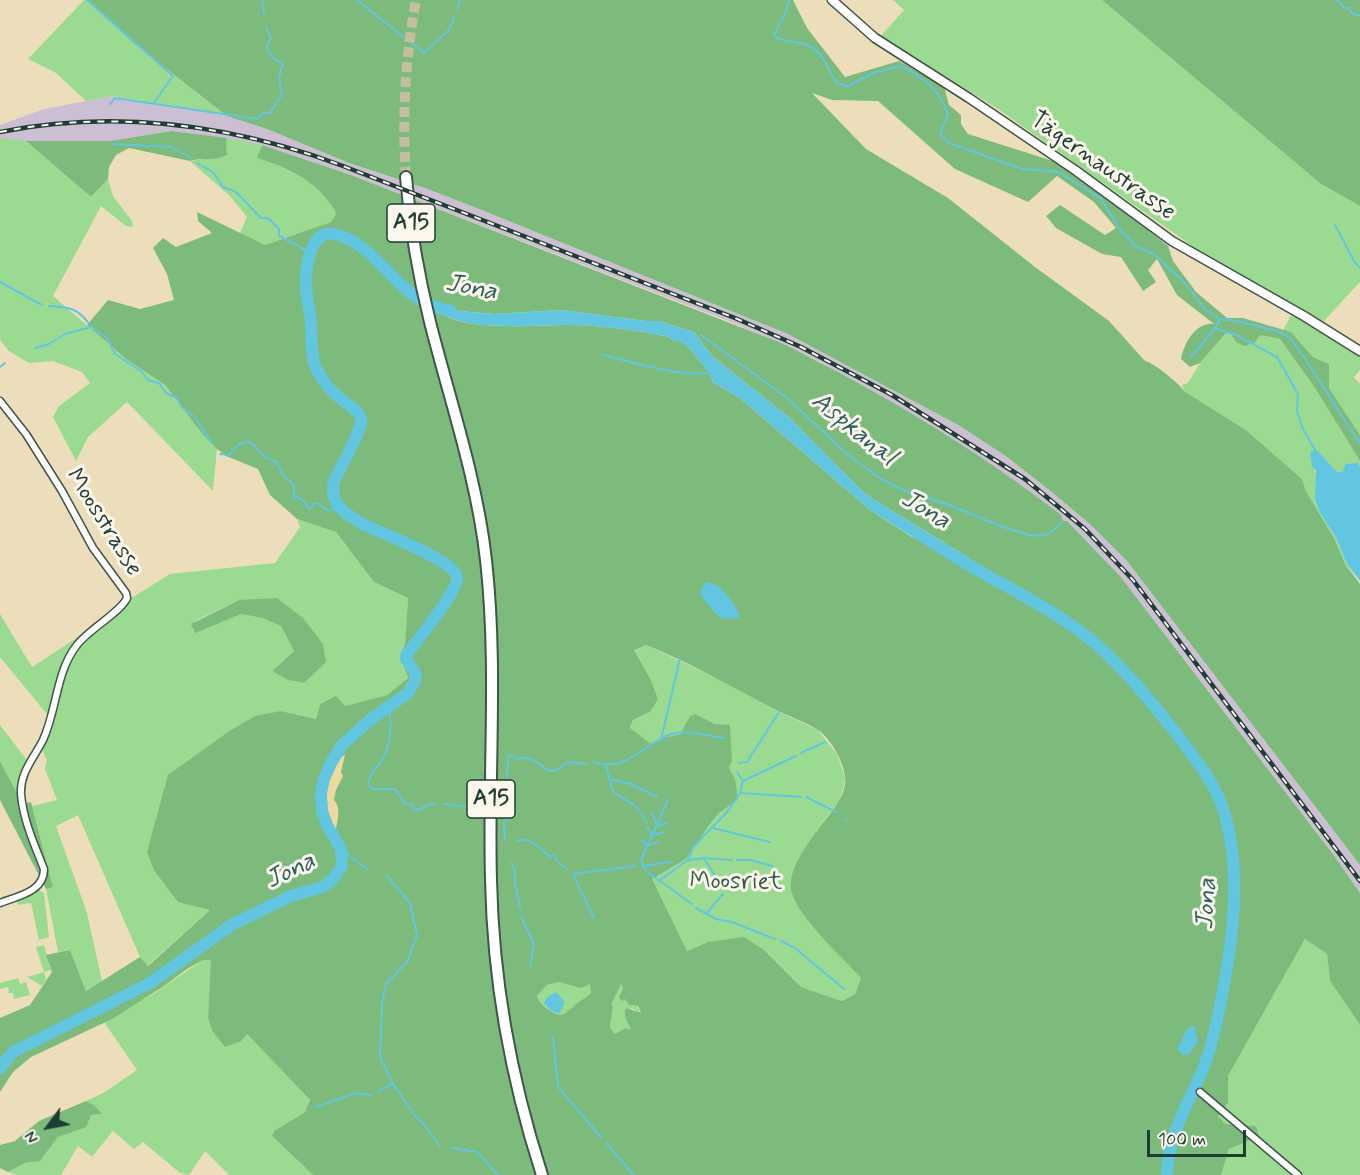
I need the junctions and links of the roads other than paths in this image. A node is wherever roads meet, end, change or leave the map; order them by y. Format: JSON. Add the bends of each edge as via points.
{"nodes":[{"id":1,"x":832,"y":0,"type":"edge"},
{"id":2,"x":406,"y":177,"type":"tunnel mouth"},
{"id":3,"x":1360,"y":351,"type":"edge"},
{"id":4,"x":0,"y":401,"type":"edge"},
{"id":5,"x":0,"y":903,"type":"edge"},
{"id":6,"x":1200,"y":1092,"type":"dead end"},
{"id":7,"x":542,"y":1175,"type":"edge"},
{"id":8,"x":1298,"y":1175,"type":"edge"}],
"edges":[{"from":1,"to":3,"type":"street","name":"Tägernaustrasse","via":[[875,38],[1075,170],[1172,240]]},
{"from":2,"to":7,"type":"highway","number":"A15","via":[[418,269],[467,461],[486,555],[493,644],[490,846],[495,953],[511,1059]]},
{"from":4,"to":5,"type":"street","name":"Moosstrasse","via":[[26,434],[127,598],[86,634],[65,663],[51,719],[22,782],[23,804],[44,876],[37,887]]},
{"from":6,"to":8,"type":"street"}]}
